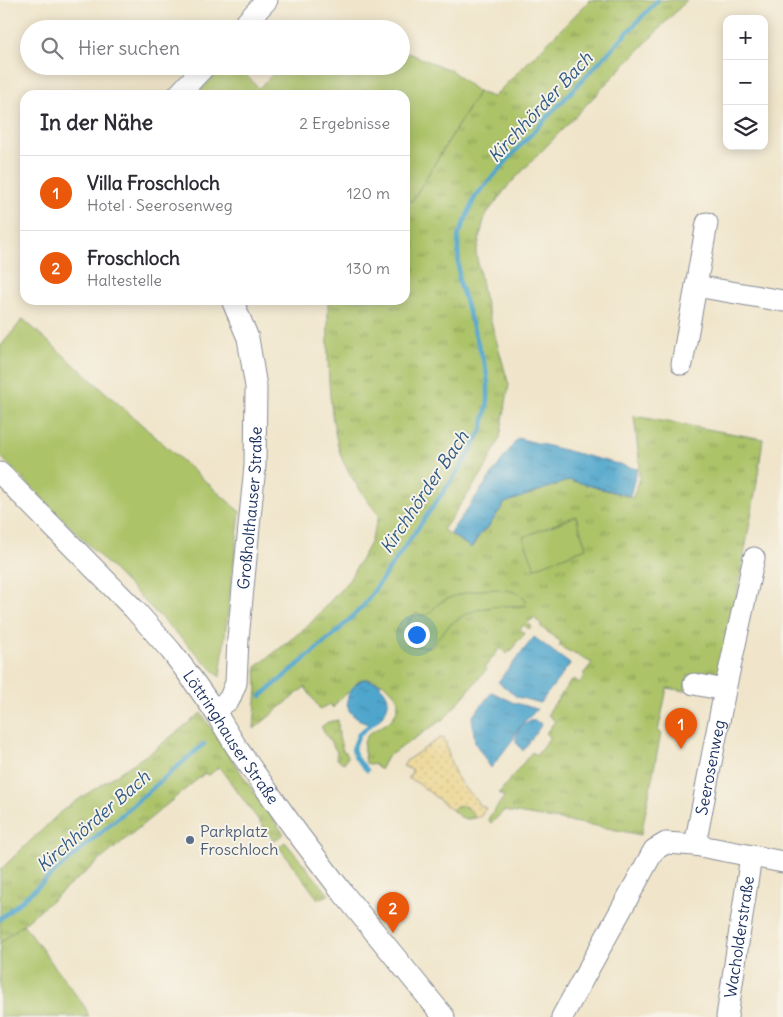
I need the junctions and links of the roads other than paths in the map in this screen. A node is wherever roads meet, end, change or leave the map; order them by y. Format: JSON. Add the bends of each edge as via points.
{"nodes":[{"id":1,"x":267,"y":0,"type":"edge"},
{"id":2,"x":248,"y":20,"type":"edge"},
{"id":3,"x":197,"y":75,"type":"edge"},
{"id":4,"x":183,"y":90,"type":"edge"},
{"id":5,"x":707,"y":223,"type":"dead end"},
{"id":6,"x":696,"y":286,"type":"junction"},
{"id":7,"x":783,"y":301,"type":"edge"},
{"id":8,"x":234,"y":305,"type":"edge"},
{"id":9,"x":682,"y":364,"type":"dead end"},
{"id":10,"x":0,"y":473,"type":"edge"},
{"id":11,"x":754,"y":558,"type":"dead end"},
{"id":12,"x":694,"y":684,"type":"dead end"},
{"id":13,"x":725,"y":690,"type":"junction"},
{"id":14,"x":214,"y":710,"type":"junction"},
{"id":15,"x":694,"y":845,"type":"junction"},
{"id":16,"x":751,"y":856,"type":"junction"},
{"id":17,"x":783,"y":862,"type":"edge"},
{"id":18,"x":444,"y":1017,"type":"edge"},
{"id":19,"x":562,"y":1017,"type":"edge"},
{"id":20,"x":727,"y":1017,"type":"edge"}],
"edges":[{"from":1,"to":2,"type":"street"},
{"from":3,"to":4,"type":"street"},
{"from":5,"to":6,"type":"street"},
{"from":6,"to":7,"type":"street"},
{"from":6,"to":9,"type":"street"},
{"from":8,"to":14,"type":"street","name":"Großholthauser Straße","via":[[248,338],[256,387],[255,466],[236,683],[229,700]]},
{"from":10,"to":14,"type":"street","name":"Löttringhauser Straße","via":[[139,615]]},
{"from":11,"to":13,"type":"street","name":"Seerosenweg"},
{"from":12,"to":13,"type":"street"},
{"from":13,"to":15,"type":"street","name":"Seerosenweg"},
{"from":14,"to":18,"type":"street","name":"Löttringhauser Straße","via":[[298,834]]},
{"from":15,"to":16,"type":"street"},
{"from":15,"to":19,"type":"street","via":[[666,843],[654,850]]},
{"from":16,"to":17,"type":"street"},
{"from":16,"to":20,"type":"street","name":"Wacholderstraße"}]}
